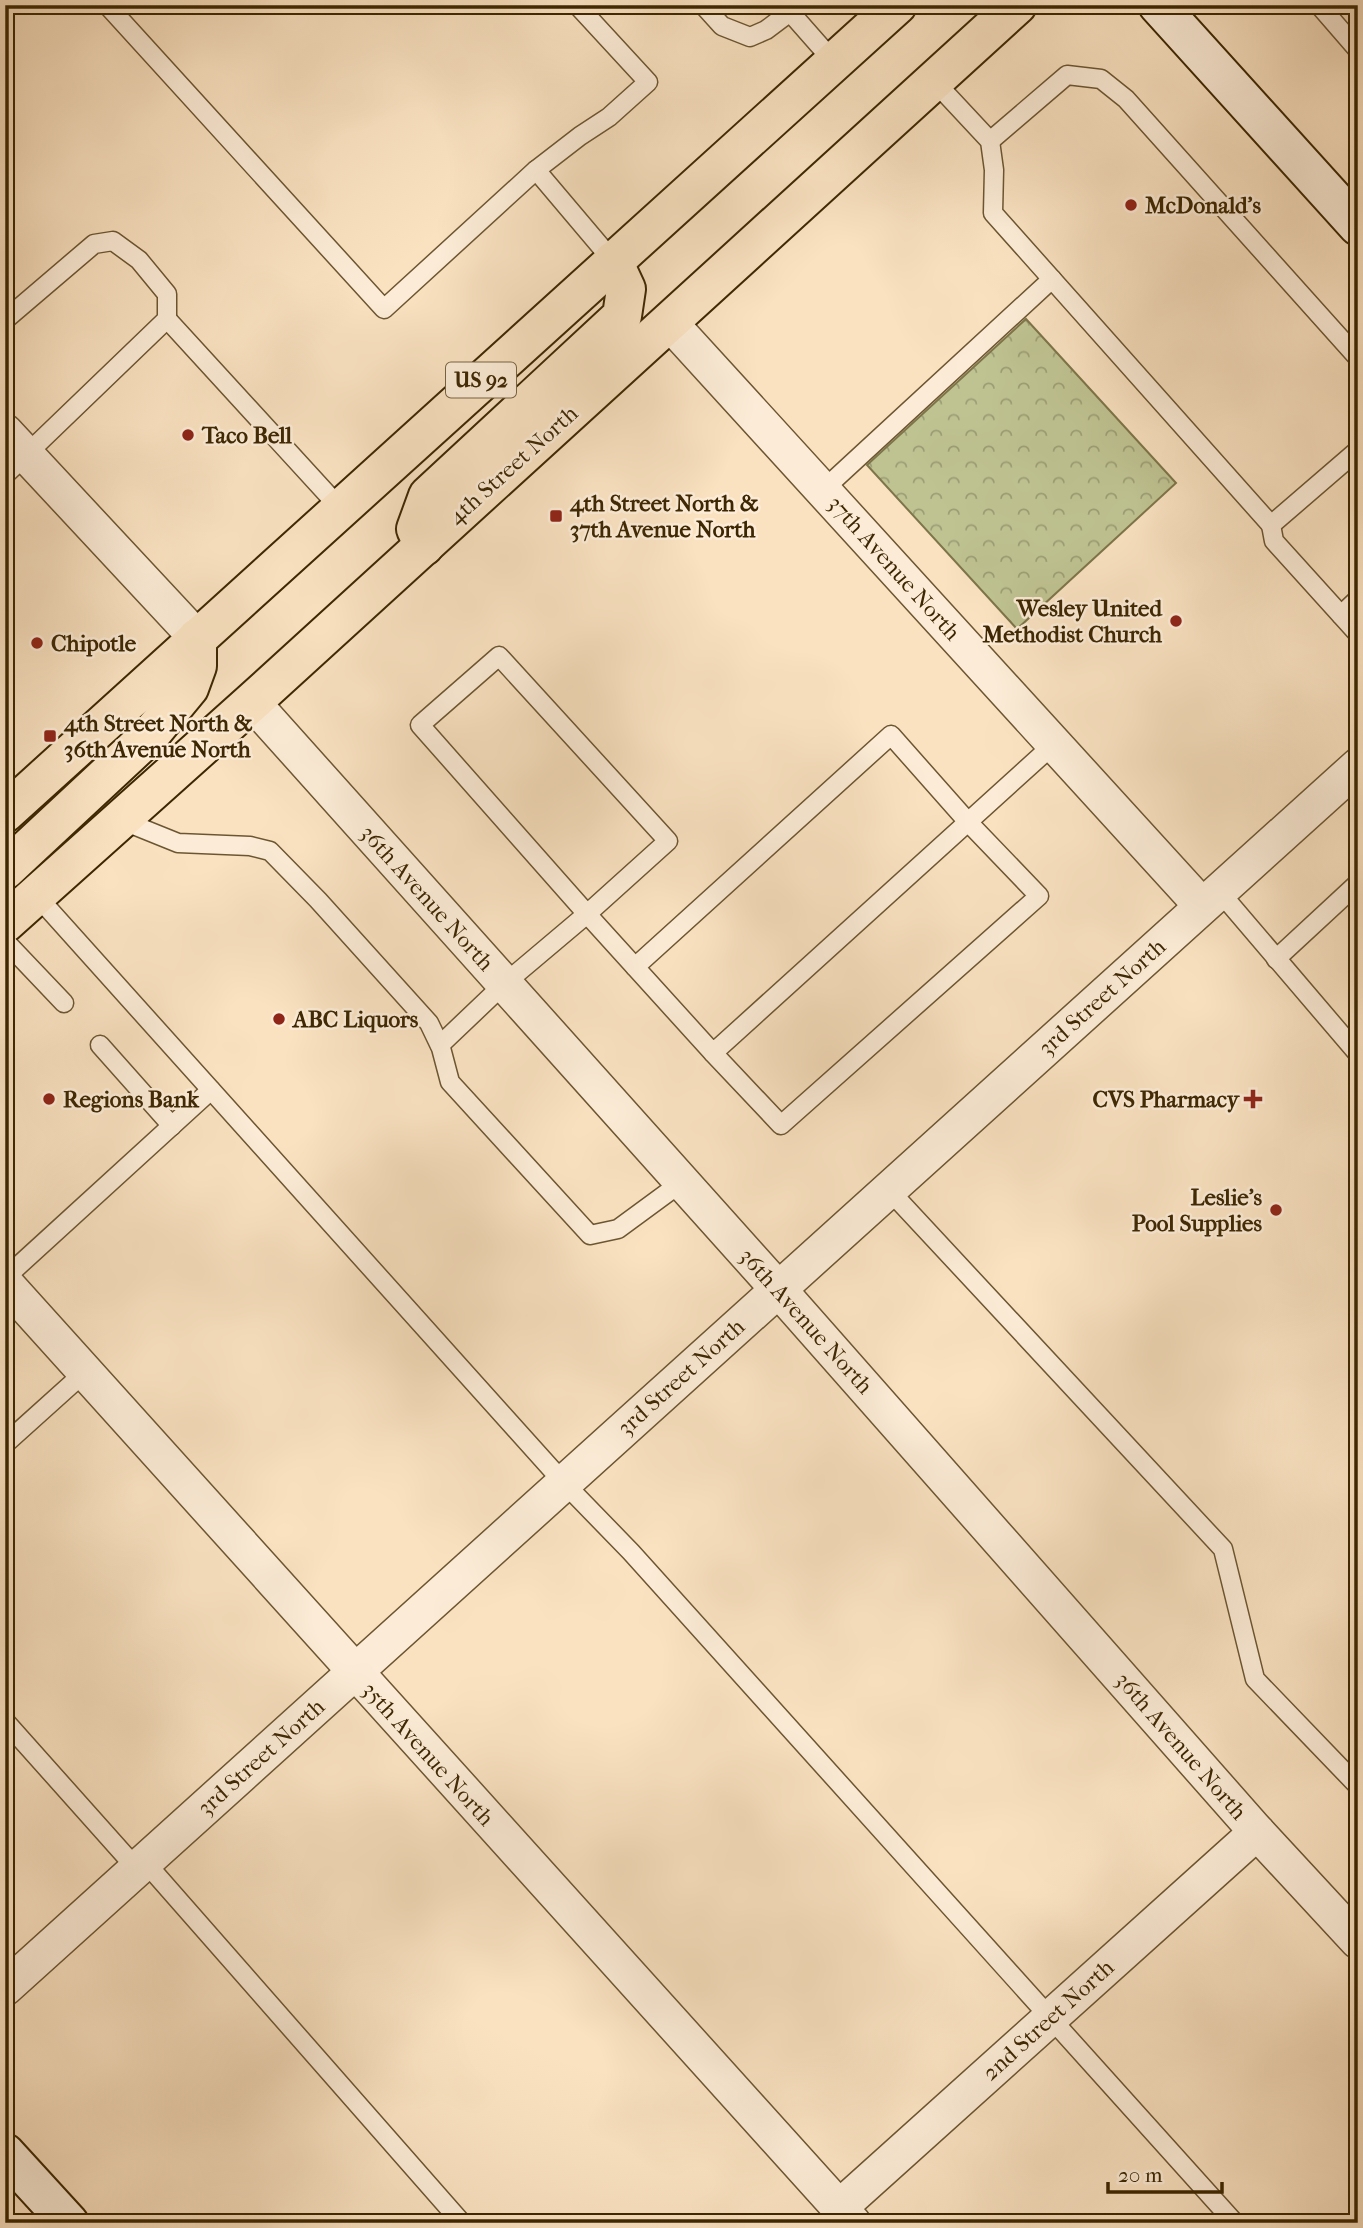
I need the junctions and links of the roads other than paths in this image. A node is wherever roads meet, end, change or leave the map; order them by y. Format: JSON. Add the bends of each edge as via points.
{"nodes":[{"id":1,"x":577,"y":5,"type":"edge"},
{"id":2,"x":703,"y":5,"type":"edge"},
{"id":3,"x":897,"y":5,"type":"edge"},
{"id":4,"x":1017,"y":5,"type":"edge"},
{"id":5,"x":1158,"y":5,"type":"edge"},
{"id":6,"x":1319,"y":5,"type":"edge"},
{"id":7,"x":114,"y":8,"type":"edge"},
{"id":8,"x":790,"y":8,"type":"edge"},
{"id":9,"x":1358,"y":50,"type":"edge"},
{"id":10,"x":834,"y":62,"type":"junction"},
{"id":11,"x":934,"y":81,"type":"junction"},
{"id":12,"x":990,"y":141,"type":"junction"},
{"id":13,"x":536,"y":170,"type":"junction"},
{"id":14,"x":1358,"y":226,"type":"edge"},
{"id":15,"x":613,"y":261,"type":"junction"},
{"id":16,"x":1052,"y":279,"type":"junction"},
{"id":17,"x":167,"y":319,"type":"junction"},
{"id":18,"x":5,"y":320,"type":"edge"},
{"id":19,"x":670,"y":323,"type":"junction"},
{"id":20,"x":1358,"y":358,"type":"edge"},
{"id":21,"x":1358,"y":450,"type":"edge"},
{"id":22,"x":12,"y":454,"type":"edge"},
{"id":23,"x":823,"y":490,"type":"junction"},
{"id":24,"x":340,"y":508,"type":"junction"},
{"id":25,"x":1271,"y":525,"type":"junction"},
{"id":26,"x":424,"y":546,"type":"junction"},
{"id":27,"x":1358,"y":599,"type":"edge"},
{"id":28,"x":1341,"y":615,"type":"junction"},
{"id":29,"x":1358,"y":634,"type":"edge"},
{"id":30,"x":197,"y":638,"type":"junction"},
{"id":31,"x":252,"y":702,"type":"junction"},
{"id":32,"x":1054,"y":744,"type":"junction"},
{"id":33,"x":1358,"y":765,"type":"edge"},
{"id":34,"x":5,"y":813,"type":"edge"},
{"id":35,"x":121,"y":820,"type":"junction"},
{"id":36,"x":968,"y":822,"type":"junction"},
{"id":37,"x":5,"y":870,"type":"edge"},
{"id":38,"x":1358,"y":884,"type":"edge"},
{"id":39,"x":36,"y":895,"type":"junction"},
{"id":40,"x":1210,"y":899,"type":"junction"},
{"id":41,"x":587,"y":914,"type":"junction"},
{"id":42,"x":5,"y":923,"type":"edge"},
{"id":43,"x":5,"y":941,"type":"edge"},
{"id":44,"x":1276,"y":958,"type":"junction"},
{"id":45,"x":635,"y":967,"type":"junction"},
{"id":46,"x":504,"y":984,"type":"junction"},
{"id":47,"x":64,"y":1003,"type":"dead end"},
{"id":48,"x":100,"y":1045,"type":"dead end"},
{"id":49,"x":440,"y":1045,"type":"junction"},
{"id":50,"x":713,"y":1053,"type":"junction"},
{"id":51,"x":1358,"y":1054,"type":"edge"},
{"id":52,"x":211,"y":1090,"type":"junction"},
{"id":53,"x":172,"y":1126,"type":"junction"},
{"id":54,"x":682,"y":1182,"type":"junction"},
{"id":55,"x":889,"y":1190,"type":"junction"},
{"id":56,"x":5,"y":1280,"type":"edge"},
{"id":57,"x":778,"y":1289,"type":"junction"},
{"id":58,"x":85,"y":1372,"type":"junction"},
{"id":59,"x":5,"y":1444,"type":"edge"},
{"id":60,"x":564,"y":1483,"type":"junction"},
{"id":61,"x":355,"y":1672,"type":"junction"},
{"id":62,"x":5,"y":1721,"type":"edge"},
{"id":63,"x":1358,"y":1786,"type":"edge"},
{"id":64,"x":1257,"y":1832,"type":"junction"},
{"id":65,"x":141,"y":1866,"type":"junction"},
{"id":66,"x":1358,"y":1941,"type":"edge"},
{"id":67,"x":5,"y":1988,"type":"edge"},
{"id":68,"x":1049,"y":2018,"type":"junction"},
{"id":69,"x":5,"y":2153,"type":"edge"},
{"id":70,"x":846,"y":2215,"type":"edge"},
{"id":71,"x":69,"y":2223,"type":"edge"},
{"id":72,"x":463,"y":2223,"type":"edge"},
{"id":73,"x":1235,"y":2223,"type":"edge"}],
"edges":[{"from":1,"to":13,"type":"lane","via":[[648,82]]},
{"from":2,"to":8,"type":"lane","via":[[722,26],[750,37],[766,30]]},
{"from":3,"to":10,"type":"main road","number":"US 92"},
{"from":4,"to":11,"type":"main road","name":"4th Street North"},
{"from":5,"to":14,"type":"street"},
{"from":6,"to":9,"type":"lane"},
{"from":7,"to":13,"type":"lane","via":[[384,309]]},
{"from":8,"to":10,"type":"lane"},
{"from":10,"to":15,"type":"main road","number":"US 92"},
{"from":11,"to":12,"type":"lane"},
{"from":11,"to":19,"type":"main road","name":"4th Street North"},
{"from":12,"to":16,"type":"lane","via":[[993,213]]},
{"from":12,"to":20,"type":"lane","via":[[1067,75],[1101,79],[1126,99]]},
{"from":13,"to":15,"type":"lane"},
{"from":15,"to":24,"type":"main road","number":"US 92"},
{"from":15,"to":26,"type":"main road","via":[[626,289],[622,316],[428,496],[416,528]]},
{"from":16,"to":23,"type":"lane"},
{"from":16,"to":25,"type":"lane"},
{"from":17,"to":18,"type":"lane","via":[[167,295],[139,260],[113,241],[94,244]]},
{"from":17,"to":22,"type":"lane"},
{"from":17,"to":24,"type":"lane"},
{"from":19,"to":23,"type":"street","name":"37th Avenue North"},
{"from":19,"to":26,"type":"main road","name":"4th Street North"},
{"from":21,"to":25,"type":"lane"},
{"from":22,"to":30,"type":"street"},
{"from":23,"to":32,"type":"street","name":"37th Avenue North"},
{"from":24,"to":30,"type":"main road","number":"US 92"},
{"from":25,"to":28,"type":"lane","via":[[1274,541]]},
{"from":26,"to":31,"type":"main road","name":"4th Street North"},
{"from":27,"to":28,"type":"lane"},
{"from":28,"to":29,"type":"lane"},
{"from":30,"to":34,"type":"main road","number":"US 92"},
{"from":30,"to":37,"type":"main road","via":[[197,666],[189,688],[151,734]]},
{"from":31,"to":35,"type":"main road","name":"4th Street North"},
{"from":31,"to":46,"type":"street","name":"36th Avenue North"},
{"from":32,"to":36,"type":"lane"},
{"from":32,"to":40,"type":"street","name":"37th Avenue North"},
{"from":33,"to":40,"type":"street","name":"3rd Street North"},
{"from":35,"to":39,"type":"main road","name":"4th Street North"},
{"from":35,"to":49,"type":"lane","via":[[178,843],[270,851],[429,1023]]},
{"from":36,"to":45,"type":"lane","via":[[891,735]]},
{"from":36,"to":50,"type":"lane"},
{"from":36,"to":50,"type":"lane","via":[[1039,896],[780,1125]]},
{"from":38,"to":44,"type":"lane"},
{"from":39,"to":42,"type":"main road","name":"4th Street North"},
{"from":39,"to":52,"type":"lane"},
{"from":40,"to":44,"type":"lane"},
{"from":40,"to":55,"type":"street","name":"3rd Street North"},
{"from":41,"to":41,"type":"lane","via":[[668,841],[499,656],[420,725]]},
{"from":41,"to":45,"type":"lane"},
{"from":41,"to":46,"type":"lane"},
{"from":43,"to":47,"type":"lane"},
{"from":44,"to":51,"type":"lane"},
{"from":45,"to":50,"type":"lane"},
{"from":46,"to":49,"type":"lane"},
{"from":46,"to":54,"type":"street","name":"36th Avenue North"},
{"from":48,"to":53,"type":"lane"},
{"from":49,"to":54,"type":"lane","via":[[450,1082],[590,1235],[618,1229]]},
{"from":52,"to":53,"type":"lane"},
{"from":52,"to":60,"type":"lane"},
{"from":53,"to":56,"type":"lane"},
{"from":54,"to":57,"type":"street","name":"36th Avenue North"},
{"from":55,"to":57,"type":"street","name":"3rd Street North"},
{"from":55,"to":63,"type":"lane","via":[[1223,1549],[1255,1679]]},
{"from":56,"to":58,"type":"street","name":"35th Avenue North"},
{"from":57,"to":60,"type":"street","name":"3rd Street North"},
{"from":57,"to":64,"type":"street","name":"36th Avenue North"},
{"from":58,"to":59,"type":"lane"},
{"from":58,"to":61,"type":"street","name":"35th Avenue North"},
{"from":60,"to":61,"type":"street","name":"3rd Street North"},
{"from":60,"to":68,"type":"lane"},
{"from":61,"to":65,"type":"street","name":"3rd Street North"},
{"from":61,"to":70,"type":"street","name":"35th Avenue North"},
{"from":62,"to":65,"type":"lane"},
{"from":64,"to":66,"type":"street","name":"36th Avenue North"},
{"from":64,"to":68,"type":"street","name":"2nd Street North"},
{"from":65,"to":67,"type":"street","name":"3rd Street North"},
{"from":65,"to":72,"type":"lane"},
{"from":68,"to":70,"type":"street","name":"2nd Street North"},
{"from":68,"to":73,"type":"lane"},
{"from":69,"to":71,"type":"street"}]}
